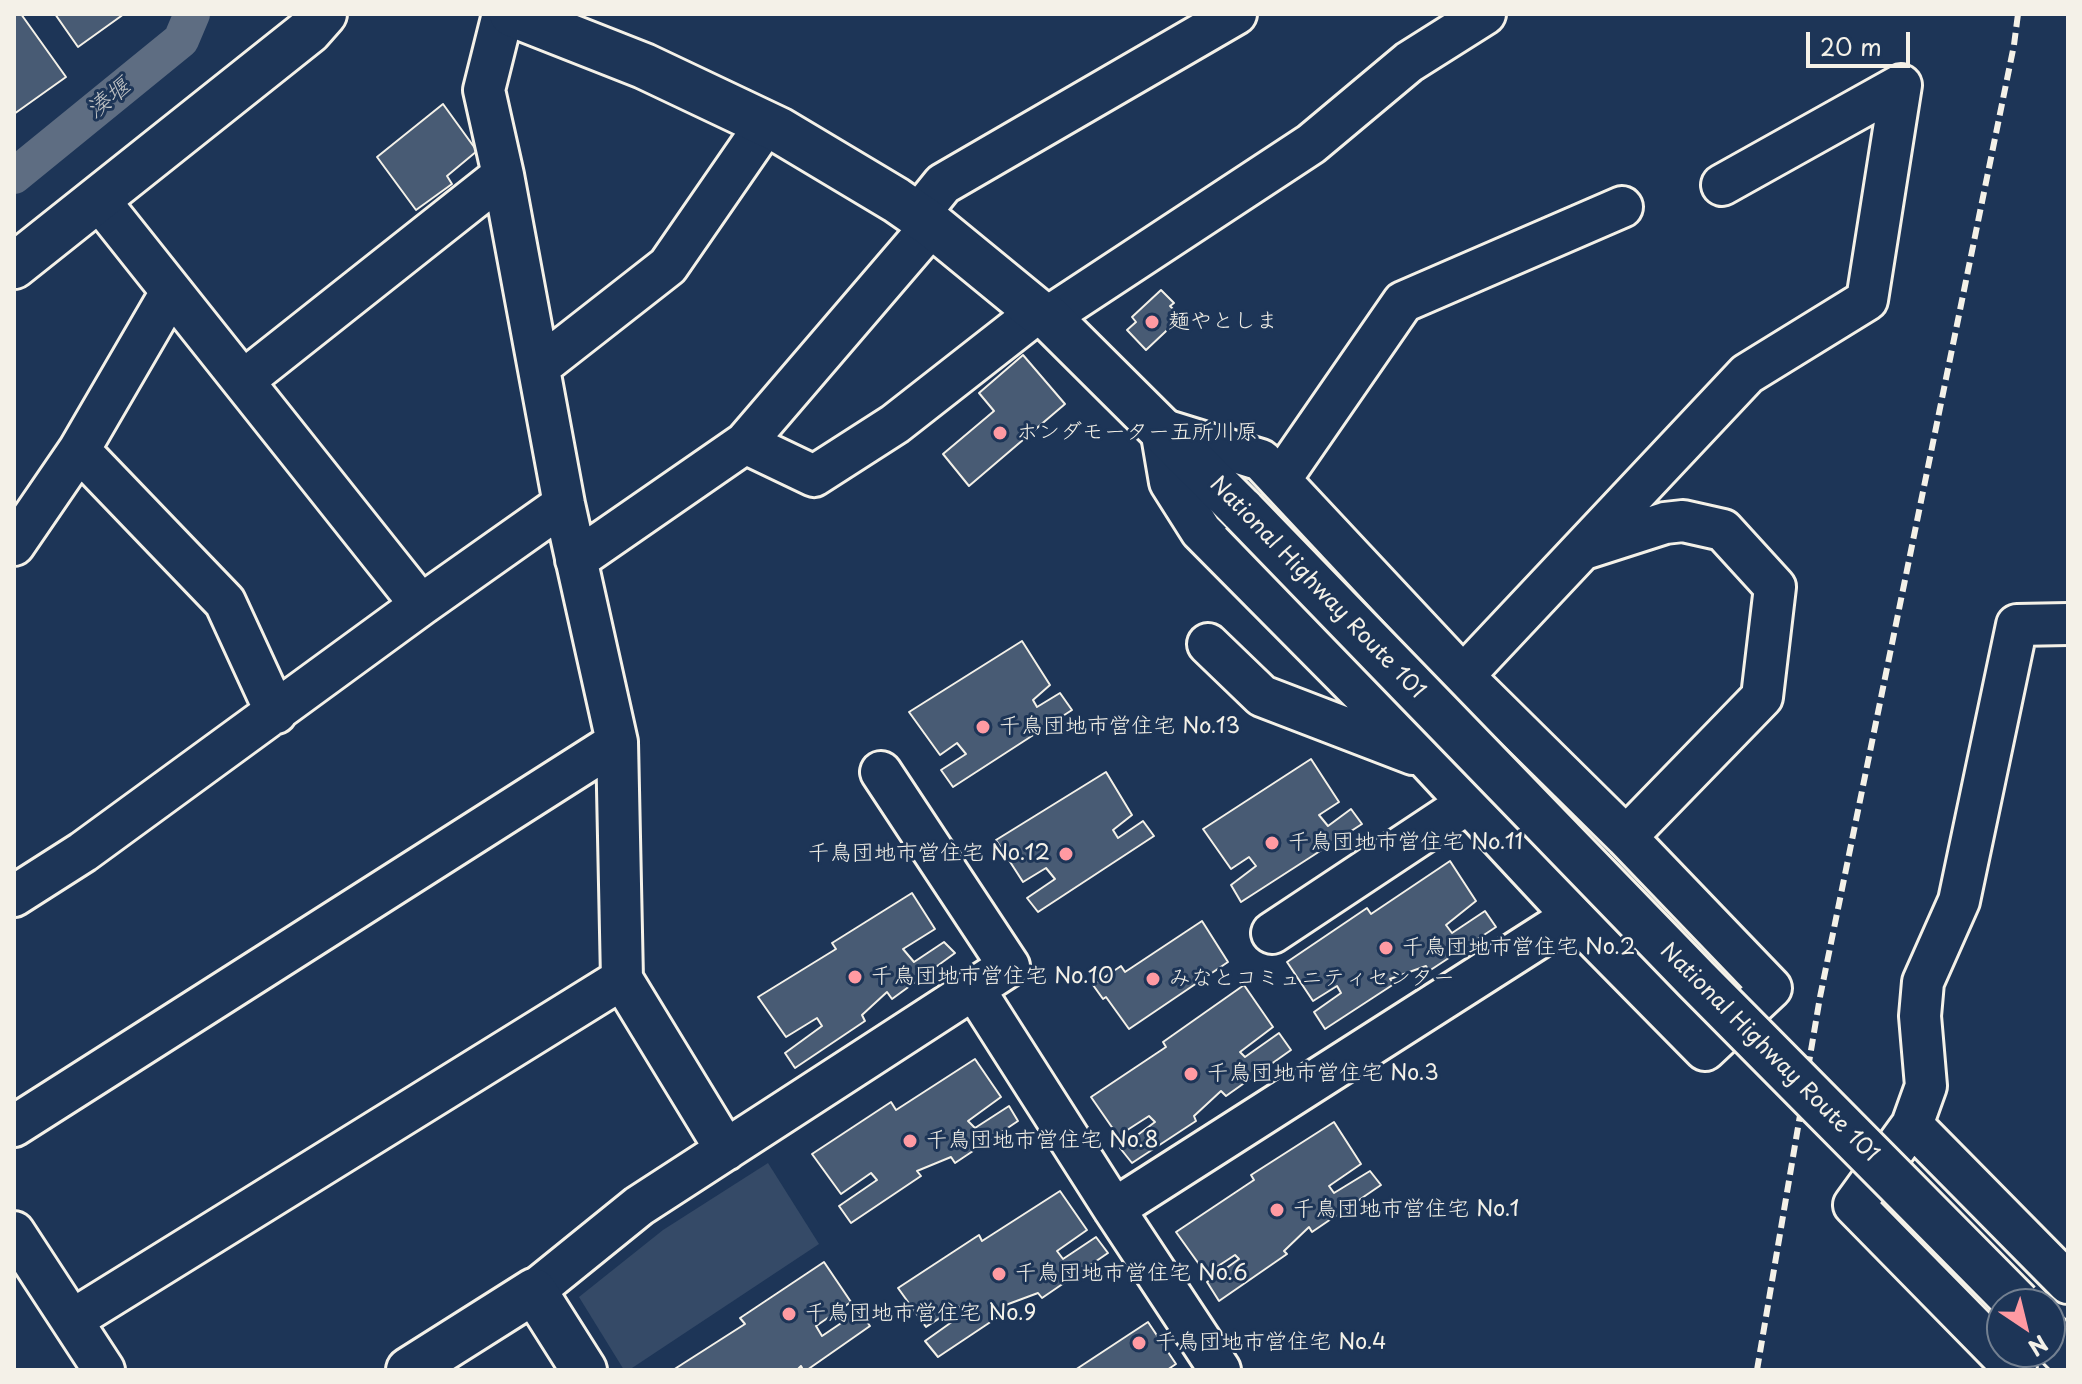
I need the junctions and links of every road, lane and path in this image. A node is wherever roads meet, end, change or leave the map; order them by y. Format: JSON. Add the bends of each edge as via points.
{"nodes":[{"id":1,"x":324,"y":14,"type":"edge"},
{"id":2,"x":503,"y":14,"type":"edge"},
{"id":3,"x":512,"y":14,"type":"edge"},
{"id":4,"x":1236,"y":14,"type":"edge"},
{"id":5,"x":1485,"y":14,"type":"edge"},
{"id":6,"x":766,"y":124,"type":"junction"},
{"id":7,"x":503,"y":175,"type":"junction"},
{"id":8,"x":1722,"y":185,"type":"dead end"},
{"id":9,"x":98,"y":199,"type":"junction"},
{"id":10,"x":1622,"y":207,"type":"dead end"},
{"id":11,"x":925,"y":220,"type":"junction"},
{"id":12,"x":14,"y":266,"type":"edge"},
{"id":13,"x":171,"y":292,"type":"junction"},
{"id":14,"x":1043,"y":314,"type":"junction"},
{"id":15,"x":539,"y":367,"type":"junction"},
{"id":16,"x":243,"y":381,"type":"junction"},
{"id":17,"x":1161,"y":429,"type":"junction"},
{"id":18,"x":745,"y":443,"type":"junction"},
{"id":19,"x":79,"y":450,"type":"junction"},
{"id":20,"x":1280,"y":480,"type":"junction"},
{"id":21,"x":564,"y":504,"type":"junction"},
{"id":22,"x":14,"y":545,"type":"edge"},
{"id":23,"x":1580,"y":551,"type":"junction"},
{"id":24,"x":576,"y":560,"type":"junction"},
{"id":25,"x":421,"y":605,"type":"junction"},
{"id":26,"x":2068,"y":624,"type":"edge"},
{"id":27,"x":1208,"y":644,"type":"dead end"},
{"id":28,"x":1463,"y":676,"type":"junction"},
{"id":29,"x":276,"y":713,"type":"junction"},
{"id":30,"x":617,"y":742,"type":"junction"},
{"id":31,"x":1428,"y":760,"type":"junction"},
{"id":32,"x":881,"y":772,"type":"dead end"},
{"id":33,"x":1468,"y":803,"type":"junction"},
{"id":34,"x":1626,"y":837,"type":"junction"},
{"id":35,"x":14,"y":896,"type":"edge"},
{"id":36,"x":1573,"y":916,"type":"junction"},
{"id":37,"x":1272,"y":933,"type":"dead end"},
{"id":38,"x":622,"y":979,"type":"junction"},
{"id":39,"x":974,"y":989,"type":"junction"},
{"id":40,"x":1912,"y":1125,"type":"junction"},
{"id":41,"x":14,"y":1126,"type":"edge"},
{"id":42,"x":726,"y":1150,"type":"junction"},
{"id":43,"x":1114,"y":1209,"type":"junction"},
{"id":44,"x":14,"y":1232,"type":"edge"},
{"id":45,"x":2068,"y":1283,"type":"edge"},
{"id":46,"x":2002,"y":1288,"type":"edge"},
{"id":47,"x":534,"y":1291,"type":"junction"},
{"id":48,"x":72,"y":1320,"type":"junction"},
{"id":49,"x":104,"y":1370,"type":"edge"},
{"id":50,"x":409,"y":1370,"type":"edge"},
{"id":51,"x":584,"y":1370,"type":"edge"},
{"id":52,"x":1220,"y":1370,"type":"edge"},
{"id":53,"x":2016,"y":1370,"type":"edge"}],
"edges":[{"from":1,"to":9,"type":"main road"},
{"from":2,"to":7,"type":"street","via":[[484,90]]},
{"from":3,"to":6,"type":"main road","name":"National Highway Route 101","via":[[644,66]]},
{"from":4,"to":11,"type":"street","via":[[952,178],[943,184]]},
{"from":5,"to":14,"type":"street","via":[[1409,62],[1311,144]]},
{"from":6,"to":11,"type":"main road","name":"National Highway Route 101"},
{"from":6,"to":15,"type":"street","via":[[668,266]]},
{"from":7,"to":15,"type":"street"},
{"from":7,"to":16,"type":"street"},
{"from":8,"to":23,"type":"street","via":[[1901,85],[1867,300],[1747,374]]},
{"from":9,"to":12,"type":"main road"},
{"from":9,"to":13,"type":"street"},
{"from":10,"to":20,"type":"street","via":[[1403,302]]},
{"from":11,"to":14,"type":"main road","name":"National Highway Route 101"},
{"from":11,"to":18,"type":"street"},
{"from":13,"to":16,"type":"street"},
{"from":13,"to":19,"type":"street"},
{"from":14,"to":17,"type":"main road","name":"National Highway Route 101"},
{"from":14,"to":18,"type":"street","via":[[895,424],[814,476]]},
{"from":15,"to":21,"type":"street"},
{"from":16,"to":25,"type":"street"},
{"from":17,"to":20,"type":"street","via":[[1261,460]]},
{"from":17,"to":31,"type":"street","via":[[1170,482],[1201,531]]},
{"from":17,"to":46,"type":"main road","name":"National Highway Route 101","bridge":true},
{"from":18,"to":24,"type":"street"},
{"from":19,"to":22,"type":"street"},
{"from":19,"to":29,"type":"street","via":[[225,602]]},
{"from":20,"to":28,"type":"street"},
{"from":21,"to":24,"type":"street"},
{"from":21,"to":25,"type":"street"},
{"from":23,"to":28,"type":"street"},
{"from":23,"to":34,"type":"street","via":[[1683,521],[1723,530],[1775,587],[1762,697]]},
{"from":24,"to":30,"type":"street"},
{"from":25,"to":29,"type":"street"},
{"from":26,"to":40,"type":"street","via":[[2017,625],[1959,901],[1923,982],[1926,1086]]},
{"from":27,"to":31,"type":"street","via":[[1262,696]]},
{"from":28,"to":34,"type":"street"},
{"from":29,"to":35,"type":"street"},
{"from":30,"to":38,"type":"street"},
{"from":30,"to":41,"type":"street"},
{"from":31,"to":33,"type":"street"},
{"from":32,"to":39,"type":"street","via":[[1009,966]]},
{"from":33,"to":36,"type":"street"},
{"from":33,"to":37,"type":"street"},
{"from":34,"to":36,"type":"street","via":[[1771,988],[1705,1050]]},
{"from":36,"to":43,"type":"street"},
{"from":38,"to":42,"type":"street"},
{"from":38,"to":48,"type":"street"},
{"from":39,"to":42,"type":"street"},
{"from":39,"to":43,"type":"street"},
{"from":40,"to":45,"type":"street"},
{"from":40,"to":53,"type":"street","via":[[1854,1205]]},
{"from":42,"to":47,"type":"street","via":[[639,1206]]},
{"from":43,"to":52,"type":"street"},
{"from":44,"to":48,"type":"street"},
{"from":47,"to":50,"type":"main road"},
{"from":47,"to":51,"type":"main road"},
{"from":48,"to":49,"type":"street"}]}
